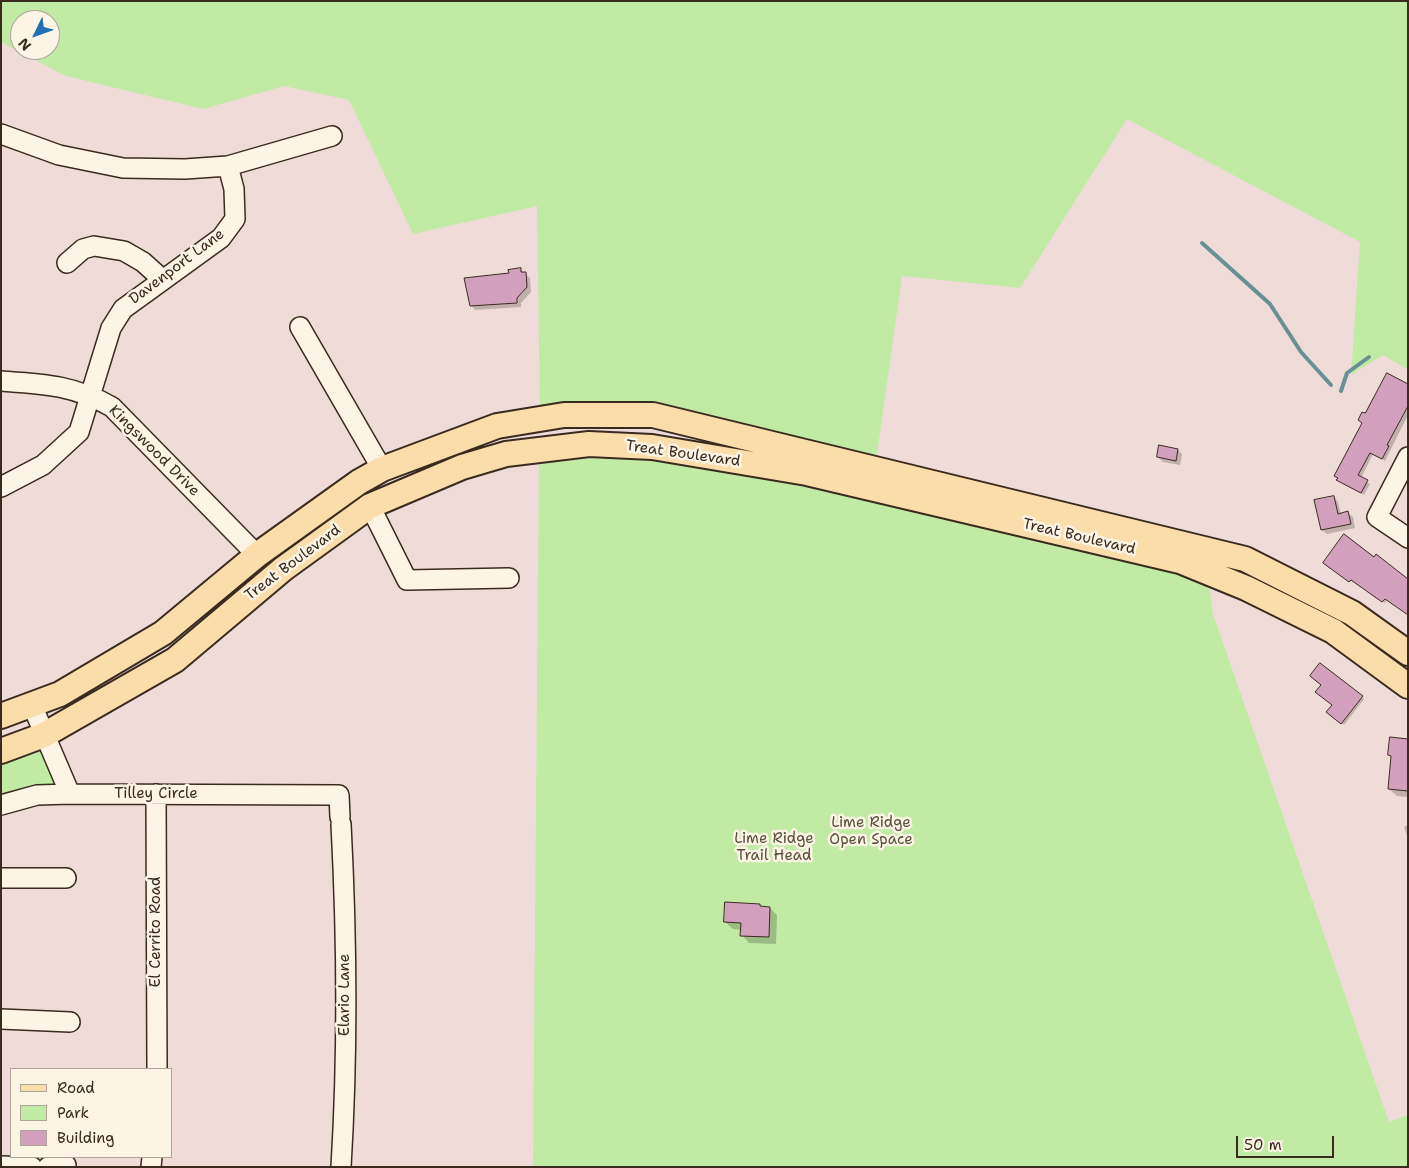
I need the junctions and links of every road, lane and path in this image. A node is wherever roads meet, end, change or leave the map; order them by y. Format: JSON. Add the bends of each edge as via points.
{"nodes":[{"id":1,"x":1,"y":134,"type":"edge"},
{"id":2,"x":332,"y":136,"type":"dead end"},
{"id":3,"x":228,"y":166,"type":"junction"},
{"id":4,"x":67,"y":263,"type":"dead end"},
{"id":5,"x":163,"y":280,"type":"junction"},
{"id":6,"x":300,"y":327,"type":"dead end"},
{"id":7,"x":1,"y":381,"type":"edge"},
{"id":8,"x":92,"y":395,"type":"junction"},
{"id":9,"x":1408,"y":457,"type":"edge"},
{"id":10,"x":382,"y":469,"type":"junction"},
{"id":11,"x":1,"y":487,"type":"edge"},
{"id":12,"x":367,"y":508,"type":"junction"},
{"id":13,"x":1408,"y":538,"type":"edge"},
{"id":14,"x":257,"y":555,"type":"junction"},
{"id":15,"x":509,"y":578,"type":"dead end"},
{"id":16,"x":195,"y":643,"type":"junction"},
{"id":17,"x":1408,"y":653,"type":"edge"},
{"id":18,"x":1408,"y":686,"type":"edge"},
{"id":19,"x":32,"y":705,"type":"junction"},
{"id":20,"x":1,"y":716,"type":"edge"},
{"id":21,"x":44,"y":735,"type":"junction"},
{"id":22,"x":1,"y":751,"type":"edge"},
{"id":23,"x":70,"y":794,"type":"junction"},
{"id":24,"x":156,"y":794,"type":"junction"},
{"id":25,"x":339,"y":795,"type":"joint"},
{"id":26,"x":1,"y":805,"type":"edge"},
{"id":27,"x":1,"y":878,"type":"edge"},
{"id":28,"x":66,"y":878,"type":"dead end"},
{"id":29,"x":1,"y":1018,"type":"edge"},
{"id":30,"x":70,"y":1022,"type":"dead end"},
{"id":31,"x":156,"y":1068,"type":"edge"},
{"id":32,"x":1,"y":1166,"type":"edge"},
{"id":33,"x":32,"y":1167,"type":"edge"},
{"id":34,"x":341,"y":1167,"type":"edge"}],
"edges":[{"from":1,"to":3,"type":"street","via":[[59,155],[123,168]]},
{"from":2,"to":3,"type":"street"},
{"from":3,"to":5,"type":"street","name":"Davenport Lane","via":[[234,189],[236,220],[221,238]]},
{"from":4,"to":5,"type":"street","via":[[83,249],[94,246],[124,251],[143,262]]},
{"from":5,"to":8,"type":"street","name":"Davenport Lane","via":[[123,308],[111,328]]},
{"from":6,"to":10,"type":"street"},
{"from":7,"to":8,"type":"street","name":"Kingswood Drive","via":[[52,384]]},
{"from":8,"to":11,"type":"street","name":"Davenport Lane","via":[[79,432],[42,465]]},
{"from":8,"to":14,"type":"street","name":"Kingswood Drive","via":[[126,419]]},
{"from":9,"to":13,"type":"street","via":[[1377,517]]},
{"from":10,"to":14,"type":"main road","name":"Treat Boulevard","via":[[358,482]]},
{"from":10,"to":17,"type":"main road","name":"Treat Boulevard","via":[[496,426],[564,415],[653,415],[1245,558],[1352,613]]},
{"from":12,"to":14,"type":"main road","via":[[324,520],[268,559]]},
{"from":12,"to":15,"type":"street","via":[[407,580]]},
{"from":12,"to":16,"type":"main road","name":"Treat Boulevard","via":[[283,569]]},
{"from":12,"to":18,"type":"main road","name":"Treat Boulevard","via":[[462,467],[506,454],[590,444],[652,447],[807,473],[1180,561],[1246,588],[1333,631]]},
{"from":14,"to":16,"type":"main road","via":[[258,563],[250,582],[208,617]]},
{"from":14,"to":19,"type":"main road","name":"Treat Boulevard","via":[[163,633],[60,694]]},
{"from":16,"to":21,"type":"main road","name":"Treat Boulevard","via":[[175,660]]},
{"from":19,"to":20,"type":"main road","name":"Treat Boulevard"},
{"from":19,"to":21,"type":"street"},
{"from":21,"to":22,"type":"main road","name":"Treat Boulevard"},
{"from":21,"to":23,"type":"street"},
{"from":23,"to":24,"type":"street","name":"Tilley Circle"},
{"from":23,"to":26,"type":"street","name":"Tilley Circle","via":[[37,795]]},
{"from":24,"to":25,"type":"street","name":"Tilley Circle"},
{"from":24,"to":31,"type":"street","name":"El Cerrito Road"},
{"from":25,"to":34,"type":"street","name":"Elario Lane","via":[[345,908]]},
{"from":27,"to":28,"type":"street"},
{"from":29,"to":30,"type":"street"},
{"from":32,"to":33,"type":"street"}]}
